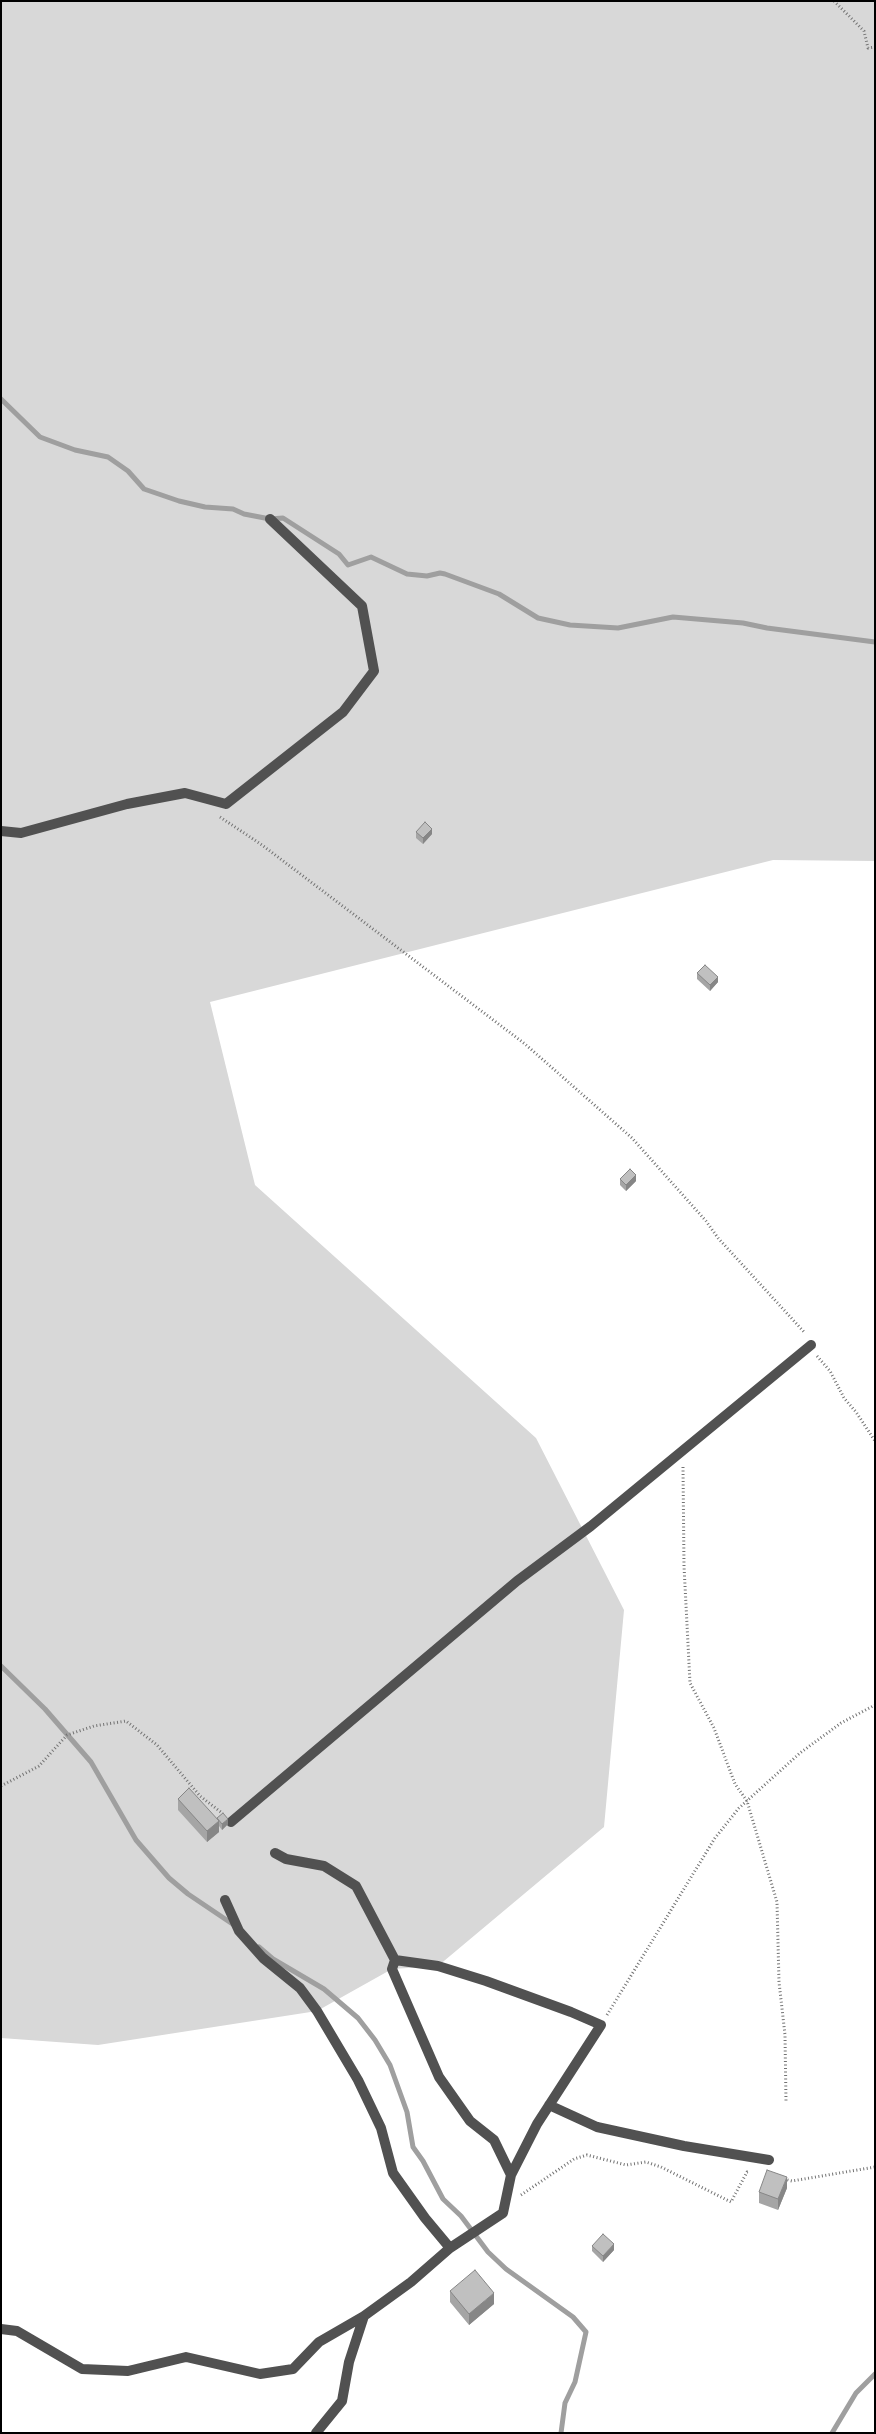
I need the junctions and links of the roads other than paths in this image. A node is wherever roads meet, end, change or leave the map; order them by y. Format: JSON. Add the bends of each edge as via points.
{"nodes":[{"id":1,"x":270,"y":519,"type":"dead end"},
{"id":2,"x":1,"y":831,"type":"edge"},
{"id":3,"x":811,"y":1345,"type":"road end"},
{"id":4,"x":231,"y":1822,"type":"road end"},
{"id":5,"x":275,"y":1852,"type":"dead end"},
{"id":6,"x":225,"y":1900,"type":"dead end"},
{"id":7,"x":395,"y":1960,"type":"junction"},
{"id":8,"x":549,"y":2105,"type":"junction"},
{"id":9,"x":769,"y":2160,"type":"dead end"},
{"id":10,"x":511,"y":2175,"type":"junction"},
{"id":11,"x":450,"y":2248,"type":"junction"},
{"id":12,"x":364,"y":2316,"type":"junction"},
{"id":13,"x":1,"y":2329,"type":"edge"},
{"id":14,"x":316,"y":2433,"type":"edge"}],
"edges":[{"from":1,"to":2,"type":"street","via":[[362,606],[374,671],[343,712],[226,804],[185,793],[127,804],[21,833]]},
{"from":3,"to":4,"type":"street","via":[[591,1526],[517,1581]]},
{"from":5,"to":7,"type":"street","via":[[286,1859],[324,1866],[356,1886]]},
{"from":6,"to":11,"type":"street","via":[[239,1931],[262,1958],[300,1988],[318,2011],[358,2080],[381,2128],[392,2173]]},
{"from":7,"to":8,"type":"street","via":[[438,1966],[486,1981],[601,2025]]},
{"from":7,"to":10,"type":"street","via":[[392,1969],[439,2077],[470,2120],[494,2140]]},
{"from":8,"to":9,"type":"street","via":[[597,2127]]},
{"from":8,"to":10,"type":"street"},
{"from":10,"to":11,"type":"street","via":[[503,2213]]},
{"from":11,"to":12,"type":"street"},
{"from":12,"to":13,"type":"street","via":[[319,2342],[293,2369],[260,2374],[186,2357],[128,2371],[82,2368],[17,2331]]},
{"from":12,"to":14,"type":"street","via":[[349,2362],[342,2401]]}]}
